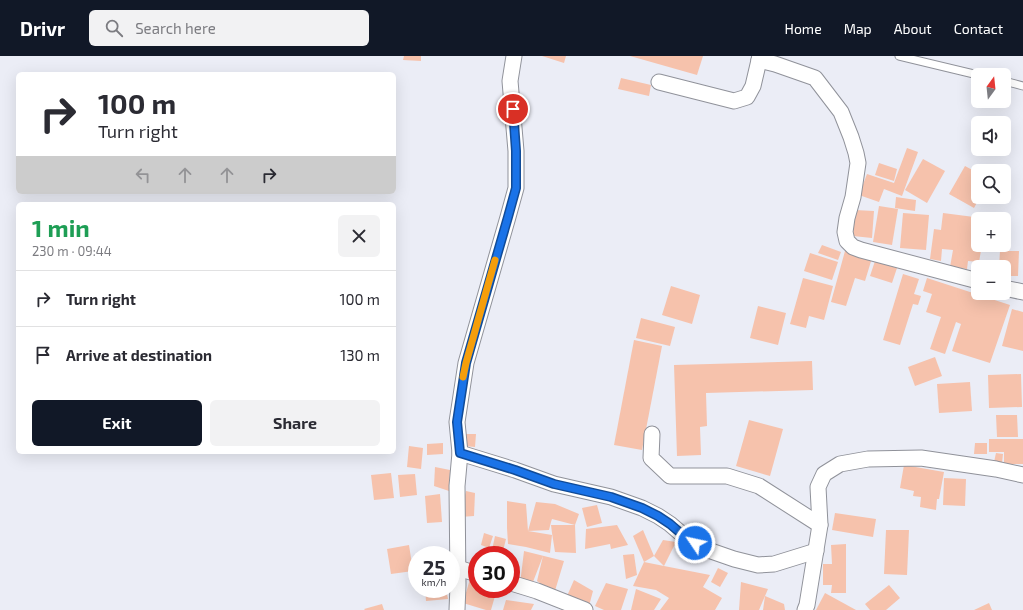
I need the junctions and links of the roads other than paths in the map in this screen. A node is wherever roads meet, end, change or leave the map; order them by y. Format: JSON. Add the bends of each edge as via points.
{"nodes":[{"id":1,"x":514,"y":56,"type":"edge"},
{"id":2,"x":899,"y":56,"type":"edge"},
{"id":3,"x":760,"y":58,"type":"edge"},
{"id":4,"x":971,"y":73,"type":"edge"},
{"id":5,"x":659,"y":82,"type":"dead end"},
{"id":6,"x":1011,"y":83,"type":"edge"},
{"id":7,"x":1023,"y":86,"type":"edge"},
{"id":8,"x":971,"y":279,"type":"edge"},
{"id":9,"x":1011,"y":289,"type":"edge"},
{"id":10,"x":1023,"y":292,"type":"edge"},
{"id":11,"x":652,"y":434,"type":"dead end"},
{"id":12,"x":460,"y":453,"type":"junction"},
{"id":13,"x":1023,"y":475,"type":"edge"},
{"id":14,"x":820,"y":525,"type":"junction"},
{"id":15,"x":458,"y":546,"type":"edge"},
{"id":16,"x":816,"y":551,"type":"junction"},
{"id":17,"x":520,"y":586,"type":"edge"},
{"id":18,"x":457,"y":598,"type":"edge"},
{"id":19,"x":457,"y":610,"type":"edge"},
{"id":20,"x":585,"y":610,"type":"edge"},
{"id":21,"x":805,"y":610,"type":"edge"}],
"edges":[{"from":1,"to":12,"type":"street","via":[[510,81],[516,151],[516,188],[466,363],[457,422]]},
{"from":2,"to":4,"type":"lane"},
{"from":3,"to":5,"type":"street","via":[[753,86],[747,97],[734,100]]},
{"from":3,"to":8,"type":"street","via":[[815,78],[841,112],[858,164],[845,232],[852,247]]},
{"from":6,"to":7,"type":"lane"},
{"from":9,"to":10,"type":"street"},
{"from":11,"to":14,"type":"street","via":[[651,458],[670,476],[727,476],[759,486]]},
{"from":12,"to":15,"type":"street","via":[[457,486]]},
{"from":12,"to":16,"type":"street","via":[[554,484],[611,497],[642,508],[658,516],[695,543],[734,559],[758,565],[774,564]]},
{"from":13,"to":14,"type":"street","via":[[921,458],[868,459],[840,464],[824,474],[818,487]]},
{"from":14,"to":16,"type":"street"},
{"from":16,"to":21,"type":"street"},
{"from":17,"to":20,"type":"street"},
{"from":18,"to":19,"type":"street"}]}
